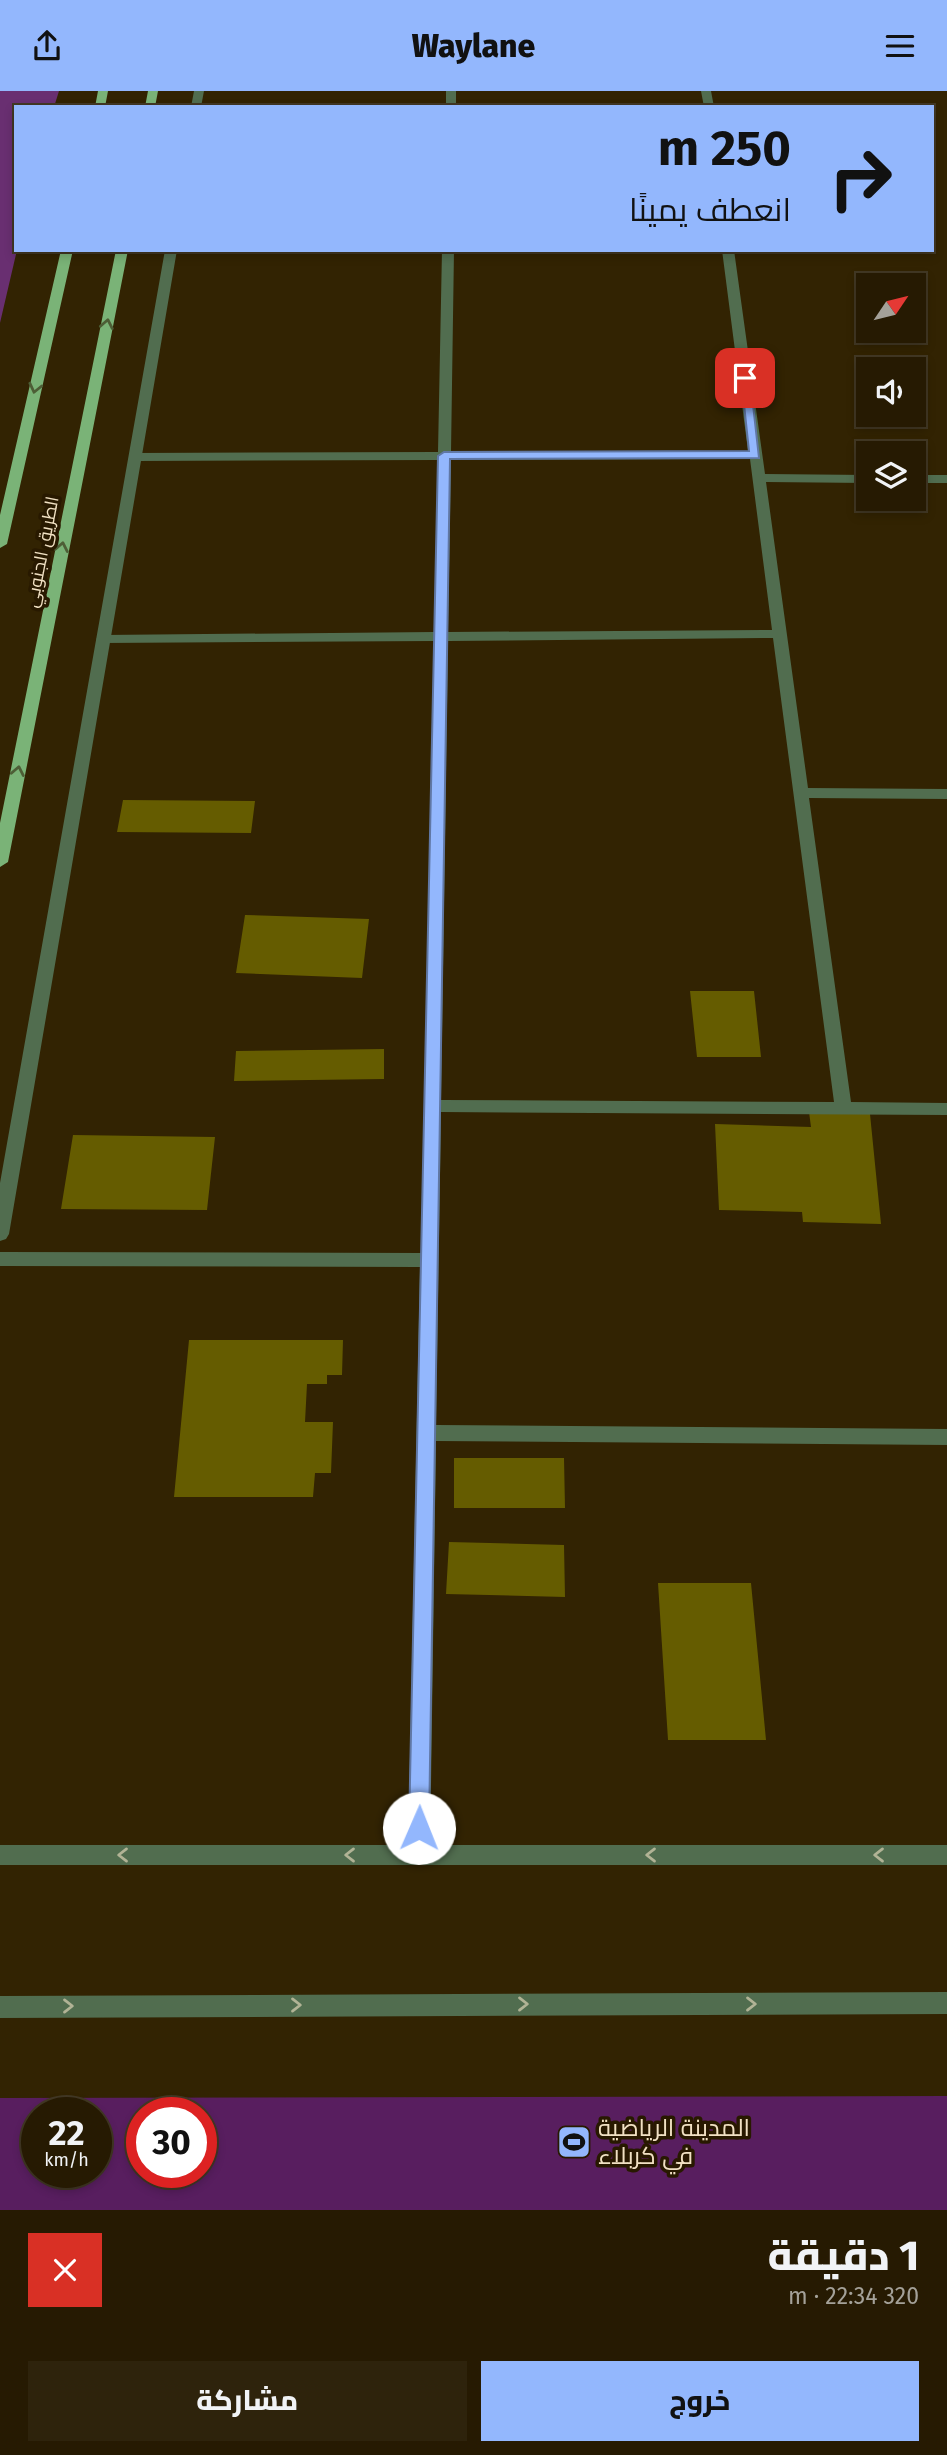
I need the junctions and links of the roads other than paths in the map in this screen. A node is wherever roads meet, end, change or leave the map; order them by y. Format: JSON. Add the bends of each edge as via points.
{"nodes":[{"id":1,"x":67,"y":252,"type":"edge"},
{"id":2,"x":122,"y":252,"type":"edge"},
{"id":3,"x":171,"y":252,"type":"edge"},
{"id":4,"x":448,"y":252,"type":"edge"},
{"id":5,"x":728,"y":252,"type":"edge"},
{"id":6,"x":755,"y":455,"type":"junction"},
{"id":7,"x":444,"y":456,"type":"junction"},
{"id":8,"x":135,"y":457,"type":"junction"},
{"id":9,"x":758,"y":478,"type":"junction"},
{"id":10,"x":856,"y":479,"type":"edge"},
{"id":11,"x":926,"y":479,"type":"edge"},
{"id":12,"x":947,"y":479,"type":"edge"},
{"id":13,"x":0,"y":544,"type":"edge"},
{"id":14,"x":779,"y":634,"type":"junction"},
{"id":15,"x":441,"y":636,"type":"junction"},
{"id":16,"x":103,"y":639,"type":"junction"},
{"id":17,"x":801,"y":793,"type":"junction"},
{"id":18,"x":947,"y":793,"type":"edge"},
{"id":19,"x":0,"y":862,"type":"edge"},
{"id":20,"x":433,"y":1106,"type":"junction"},
{"id":21,"x":843,"y":1108,"type":"junction"},
{"id":22,"x":947,"y":1109,"type":"edge"},
{"id":23,"x":0,"y":1234,"type":"edge"},
{"id":24,"x":0,"y":1259,"type":"edge"},
{"id":25,"x":430,"y":1260,"type":"junction"},
{"id":26,"x":427,"y":1433,"type":"junction"},
{"id":27,"x":947,"y":1437,"type":"edge"},
{"id":28,"x":419,"y":1854,"type":"junction"},
{"id":29,"x":0,"y":1855,"type":"edge"},
{"id":30,"x":947,"y":1855,"type":"edge"},
{"id":31,"x":947,"y":2003,"type":"edge"},
{"id":32,"x":0,"y":2007,"type":"edge"}],
"edges":[{"from":1,"to":13,"type":"main road","name":"الطريق الجنوبي","one_way":true},
{"from":19,"to":2,"type":"main road","name":"الطريق الجنوبي","one_way":true},
{"from":3,"to":8,"type":"street"},
{"from":4,"to":7,"type":"street"},
{"from":5,"to":6,"type":"street"},
{"from":6,"to":7,"type":"street"},
{"from":6,"to":9,"type":"street"},
{"from":7,"to":8,"type":"street"},
{"from":7,"to":15,"type":"street"},
{"from":8,"to":16,"type":"street"},
{"from":9,"to":10,"type":"street"},
{"from":9,"to":14,"type":"street"},
{"from":11,"to":12,"type":"street"},
{"from":14,"to":15,"type":"street"},
{"from":14,"to":17,"type":"street"},
{"from":15,"to":16,"type":"street"},
{"from":15,"to":20,"type":"street"},
{"from":16,"to":23,"type":"street"},
{"from":17,"to":18,"type":"street"},
{"from":17,"to":21,"type":"street"},
{"from":20,"to":21,"type":"street"},
{"from":20,"to":25,"type":"street"},
{"from":21,"to":22,"type":"street"},
{"from":24,"to":25,"type":"street"},
{"from":25,"to":26,"type":"street"},
{"from":26,"to":27,"type":"street"},
{"from":26,"to":28,"type":"street"},
{"from":28,"to":29,"type":"street","one_way":true},
{"from":30,"to":28,"type":"street","one_way":true},
{"from":32,"to":31,"type":"street","one_way":true}]}
